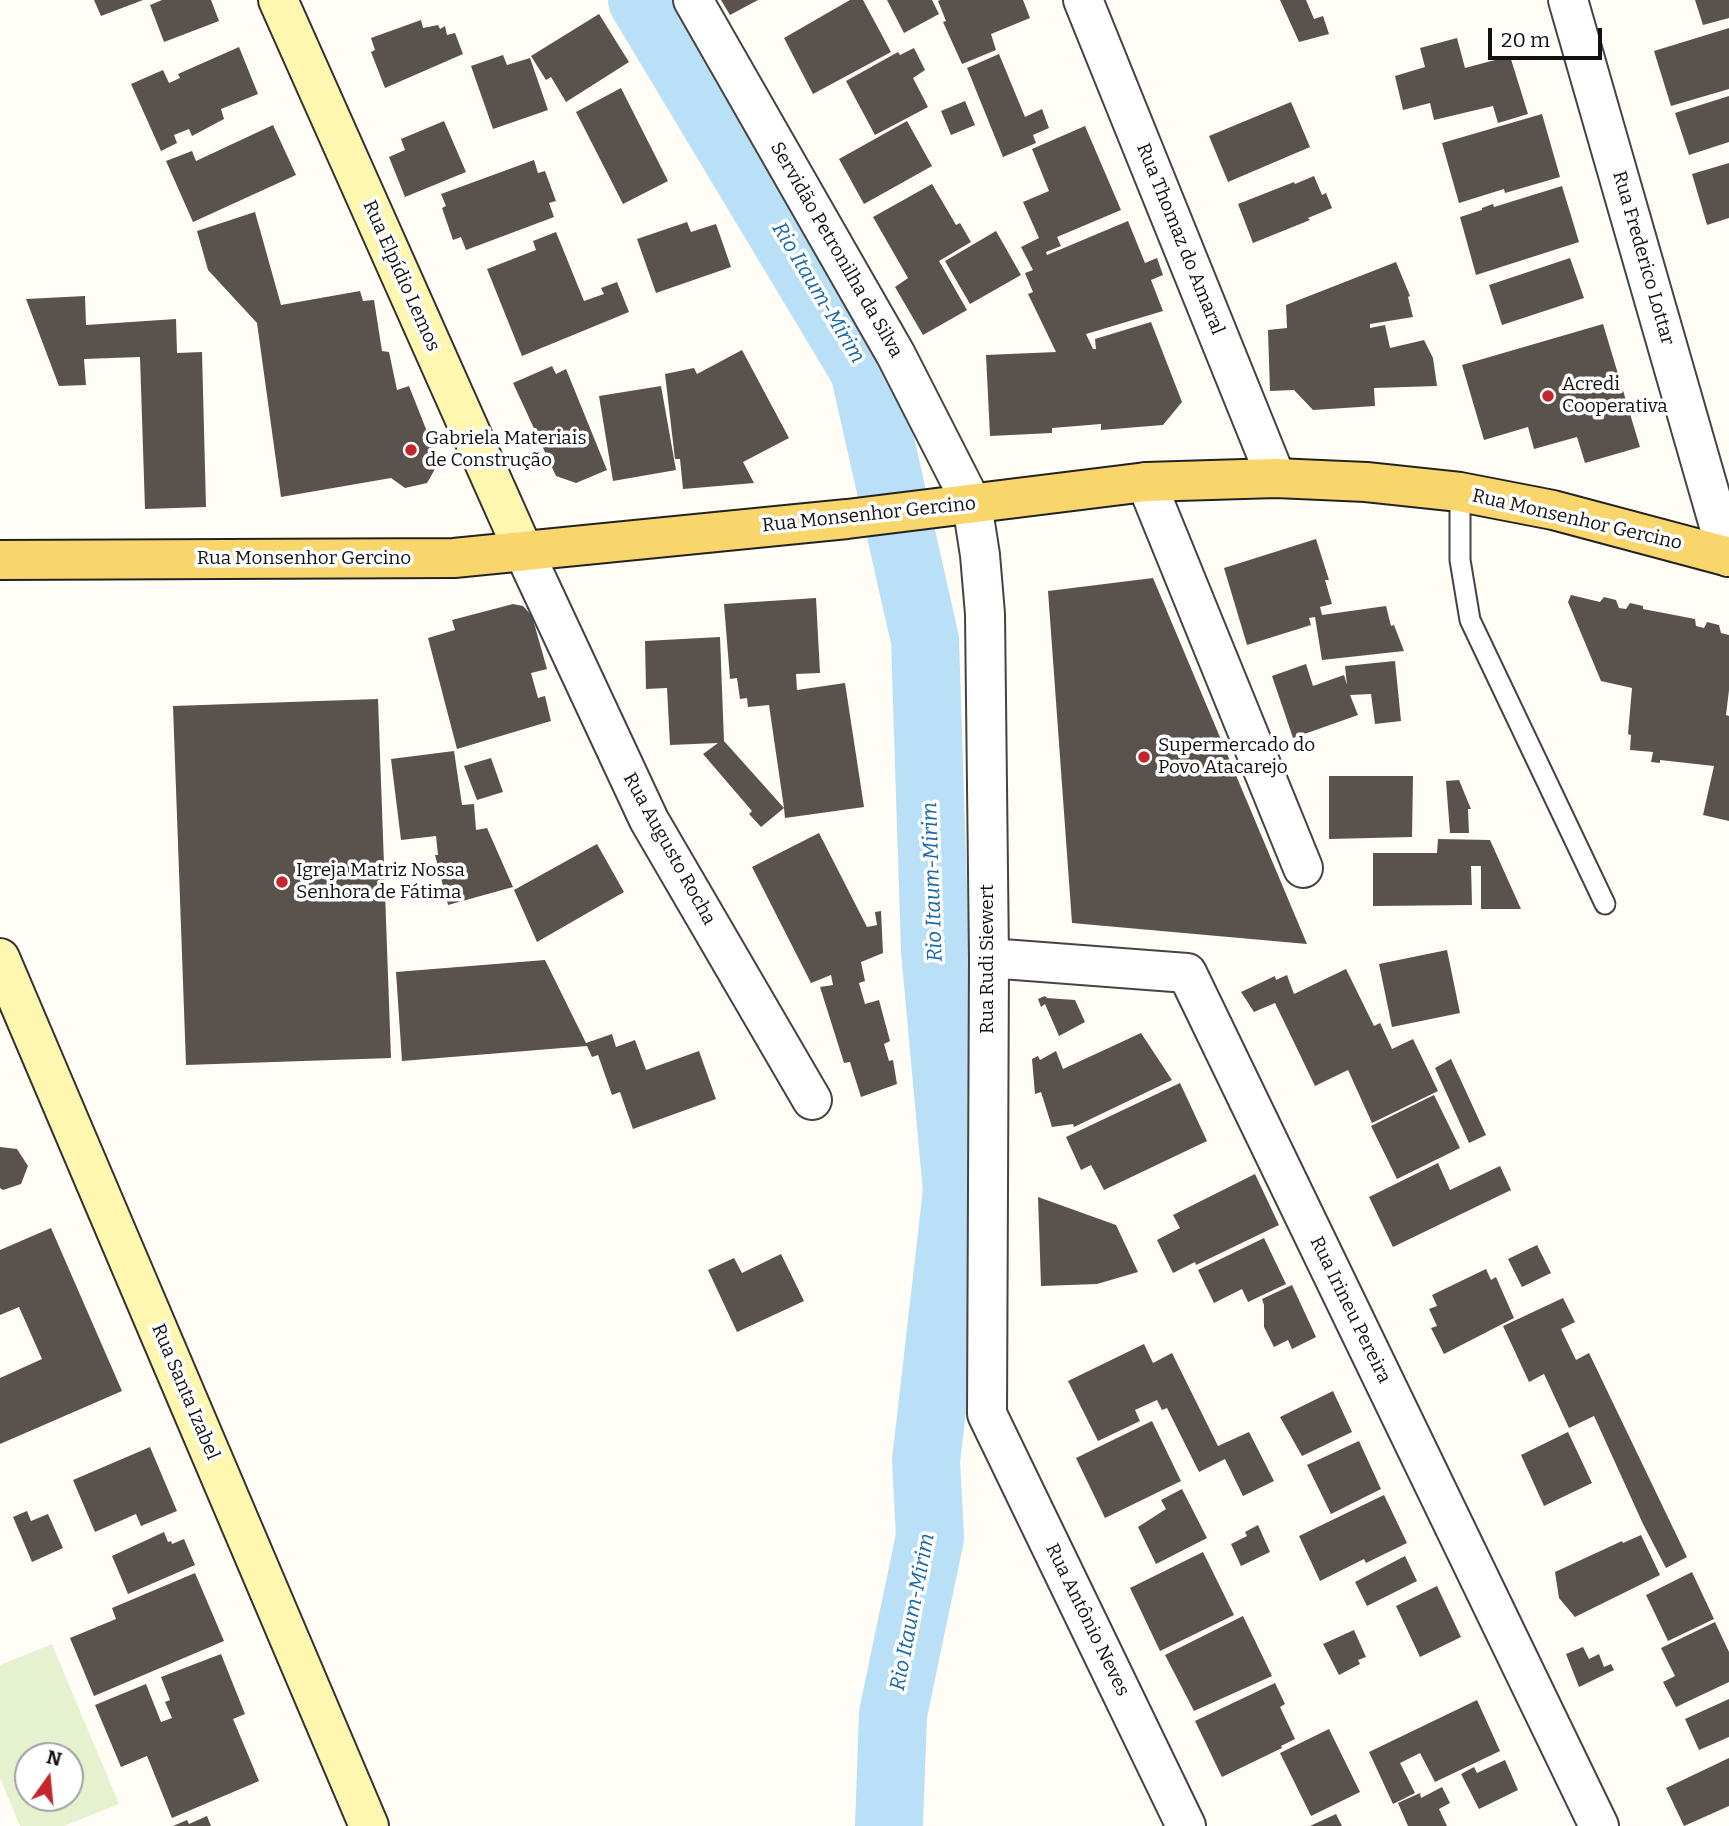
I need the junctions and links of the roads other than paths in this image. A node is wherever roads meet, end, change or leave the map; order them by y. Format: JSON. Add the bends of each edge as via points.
{"nodes":[{"id":1,"x":278,"y":0,"type":"edge"},
{"id":2,"x":693,"y":0,"type":"edge"},
{"id":3,"x":1083,"y":0,"type":"edge"},
{"id":4,"x":1568,"y":0,"type":"edge"},
{"id":5,"x":1276,"y":478,"type":"junction"},
{"id":6,"x":1146,"y":482,"type":"junction"},
{"id":7,"x":1460,"y":492,"type":"junction"},
{"id":8,"x":957,"y":506,"type":"junction"},
{"id":9,"x":524,"y":552,"type":"junction"},
{"id":10,"x":1729,"y":557,"type":"edge"},
{"id":11,"x":0,"y":560,"type":"edge"},
{"id":12,"x":1303,"y":868,"type":"dead end"},
{"id":13,"x":1605,"y":904,"type":"dead end"},
{"id":14,"x":0,"y":958,"type":"edge"},
{"id":15,"x":989,"y":958,"type":"junction"},
{"id":16,"x":813,"y":1100,"type":"dead end"},
{"id":17,"x":988,"y":1414,"type":"joint"},
{"id":18,"x":369,"y":1826,"type":"edge"},
{"id":19,"x":1186,"y":1826,"type":"edge"},
{"id":20,"x":1599,"y":1826,"type":"edge"}],
"edges":[{"from":1,"to":9,"type":"street","name":"Rua Elpídio Lemos"},
{"from":2,"to":8,"type":"street","name":"Servidão Petronilha da Silva","via":[[896,355]]},
{"from":3,"to":5,"type":"street","name":"Rua Thomaz do Amaral"},
{"from":4,"to":10,"type":"street","name":"Rua Frederico Lottar"},
{"from":5,"to":6,"type":"main road","name":"Rua Monsenhor Gercino"},
{"from":5,"to":7,"type":"main road","name":"Rua Monsenhor Gercino"},
{"from":6,"to":8,"type":"main road","name":"Rua Monsenhor Gercino"},
{"from":6,"to":12,"type":"street"},
{"from":7,"to":10,"type":"main road","name":"Rua Monsenhor Gercino","via":[[1553,510]]},
{"from":7,"to":13,"type":"lane","via":[[1460,560],[1470,620]]},
{"from":8,"to":9,"type":"main road","name":"Rua Monsenhor Gercino"},
{"from":8,"to":15,"type":"street","name":"Rua Rudi Siewert","via":[[980,555],[985,614]]},
{"from":9,"to":11,"type":"main road","name":"Rua Monsenhor Gercino","via":[[454,558]]},
{"from":9,"to":16,"type":"street","name":"Rua Augusto Rocha","via":[[649,820]]},
{"from":14,"to":18,"type":"street","name":"Rua Santa Izabel"},
{"from":15,"to":17,"type":"street","name":"Rua Rudi Siewert"},
{"from":15,"to":20,"type":"street","name":"Rua Irineu Pereira","via":[[1188,973]]},
{"from":17,"to":19,"type":"street","name":"Rua Antônio Neves"}]}
